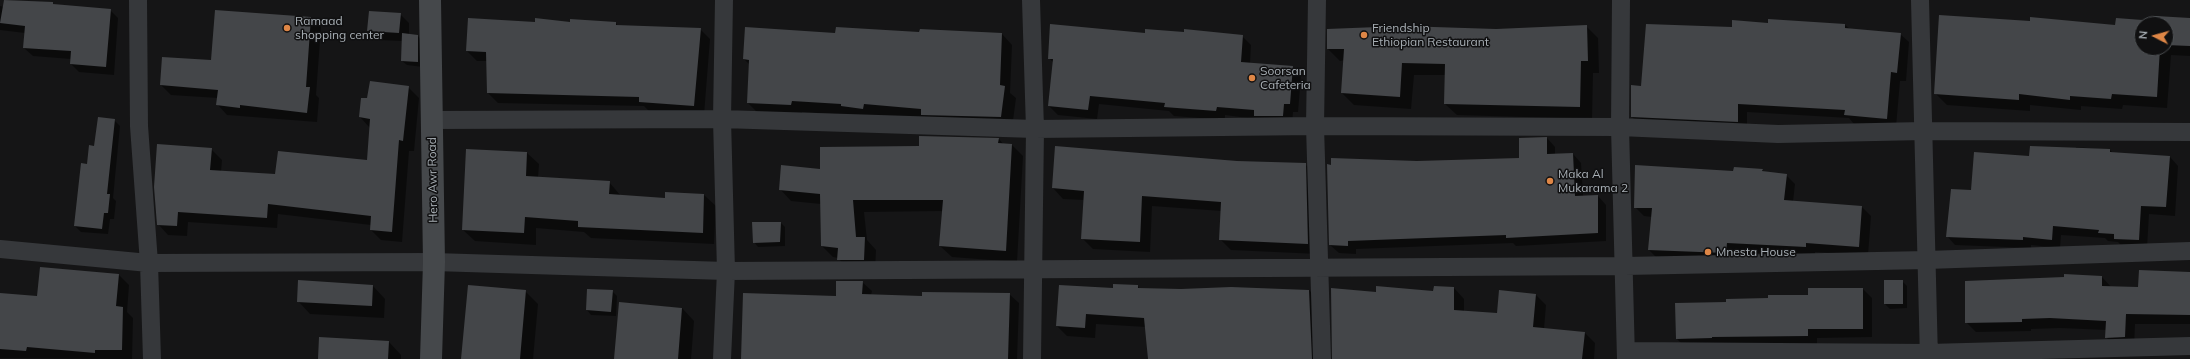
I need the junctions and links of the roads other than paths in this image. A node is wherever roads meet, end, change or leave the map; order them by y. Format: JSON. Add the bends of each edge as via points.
{"nodes":[{"id":1,"x":138,"y":0,"type":"edge"},
{"id":2,"x":430,"y":0,"type":"edge"},
{"id":3,"x":724,"y":0,"type":"edge"},
{"id":4,"x":1031,"y":0,"type":"edge"},
{"id":5,"x":1317,"y":0,"type":"edge"},
{"id":6,"x":1621,"y":0,"type":"edge"},
{"id":7,"x":1920,"y":0,"type":"edge"},
{"id":8,"x":722,"y":119,"type":"junction"},
{"id":9,"x":432,"y":120,"type":"junction"},
{"id":10,"x":1315,"y":126,"type":"junction"},
{"id":11,"x":1620,"y":127,"type":"junction"},
{"id":12,"x":1035,"y":129,"type":"junction"},
{"id":13,"x":1924,"y":131,"type":"junction"},
{"id":14,"x":2190,"y":132,"type":"edge"},
{"id":15,"x":0,"y":249,"type":"edge"},
{"id":16,"x":2190,"y":251,"type":"edge"},
{"id":17,"x":1927,"y":260,"type":"junction"},
{"id":18,"x":434,"y":262,"type":"junction"},
{"id":19,"x":149,"y":263,"type":"junction"},
{"id":20,"x":1625,"y":266,"type":"junction"},
{"id":21,"x":1033,"y":268,"type":"junction"},
{"id":22,"x":1318,"y":268,"type":"junction"},
{"id":23,"x":726,"y":271,"type":"junction"},
{"id":24,"x":2190,"y":346,"type":"edge"},
{"id":25,"x":1626,"y":355,"type":"edge"},
{"id":26,"x":1929,"y":356,"type":"edge"},
{"id":27,"x":152,"y":359,"type":"edge"},
{"id":28,"x":431,"y":359,"type":"edge"},
{"id":29,"x":722,"y":359,"type":"edge"},
{"id":30,"x":1032,"y":359,"type":"edge"},
{"id":31,"x":1322,"y":359,"type":"edge"}],
"edges":[{"from":1,"to":19,"type":"street","via":[[139,126]]},
{"from":2,"to":9,"type":"main road","name":"Hero Awr Road"},
{"from":3,"to":8,"type":"street"},
{"from":4,"to":12,"type":"street"},
{"from":5,"to":10,"type":"street"},
{"from":6,"to":11,"type":"street"},
{"from":7,"to":13,"type":"street"},
{"from":8,"to":9,"type":"street"},
{"from":8,"to":12,"type":"street"},
{"from":8,"to":23,"type":"street"},
{"from":9,"to":18,"type":"main road","name":"Hero Awr Road"},
{"from":10,"to":11,"type":"street"},
{"from":10,"to":12,"type":"street"},
{"from":10,"to":22,"type":"street"},
{"from":11,"to":13,"type":"street","via":[[1778,134]]},
{"from":11,"to":20,"type":"street"},
{"from":12,"to":21,"type":"street"},
{"from":13,"to":14,"type":"street"},
{"from":13,"to":17,"type":"street"},
{"from":15,"to":19,"type":"street"},
{"from":16,"to":17,"type":"street"},
{"from":17,"to":20,"type":"street"},
{"from":17,"to":26,"type":"street"},
{"from":18,"to":19,"type":"street"},
{"from":18,"to":23,"type":"street"},
{"from":18,"to":28,"type":"main road","name":"Hero Awr Road"},
{"from":19,"to":27,"type":"street"},
{"from":20,"to":22,"type":"street"},
{"from":20,"to":25,"type":"street"},
{"from":21,"to":22,"type":"street"},
{"from":21,"to":23,"type":"street"},
{"from":21,"to":30,"type":"street"},
{"from":22,"to":31,"type":"street"},
{"from":23,"to":29,"type":"street"},
{"from":24,"to":26,"type":"street"},
{"from":25,"to":26,"type":"street"}]}
